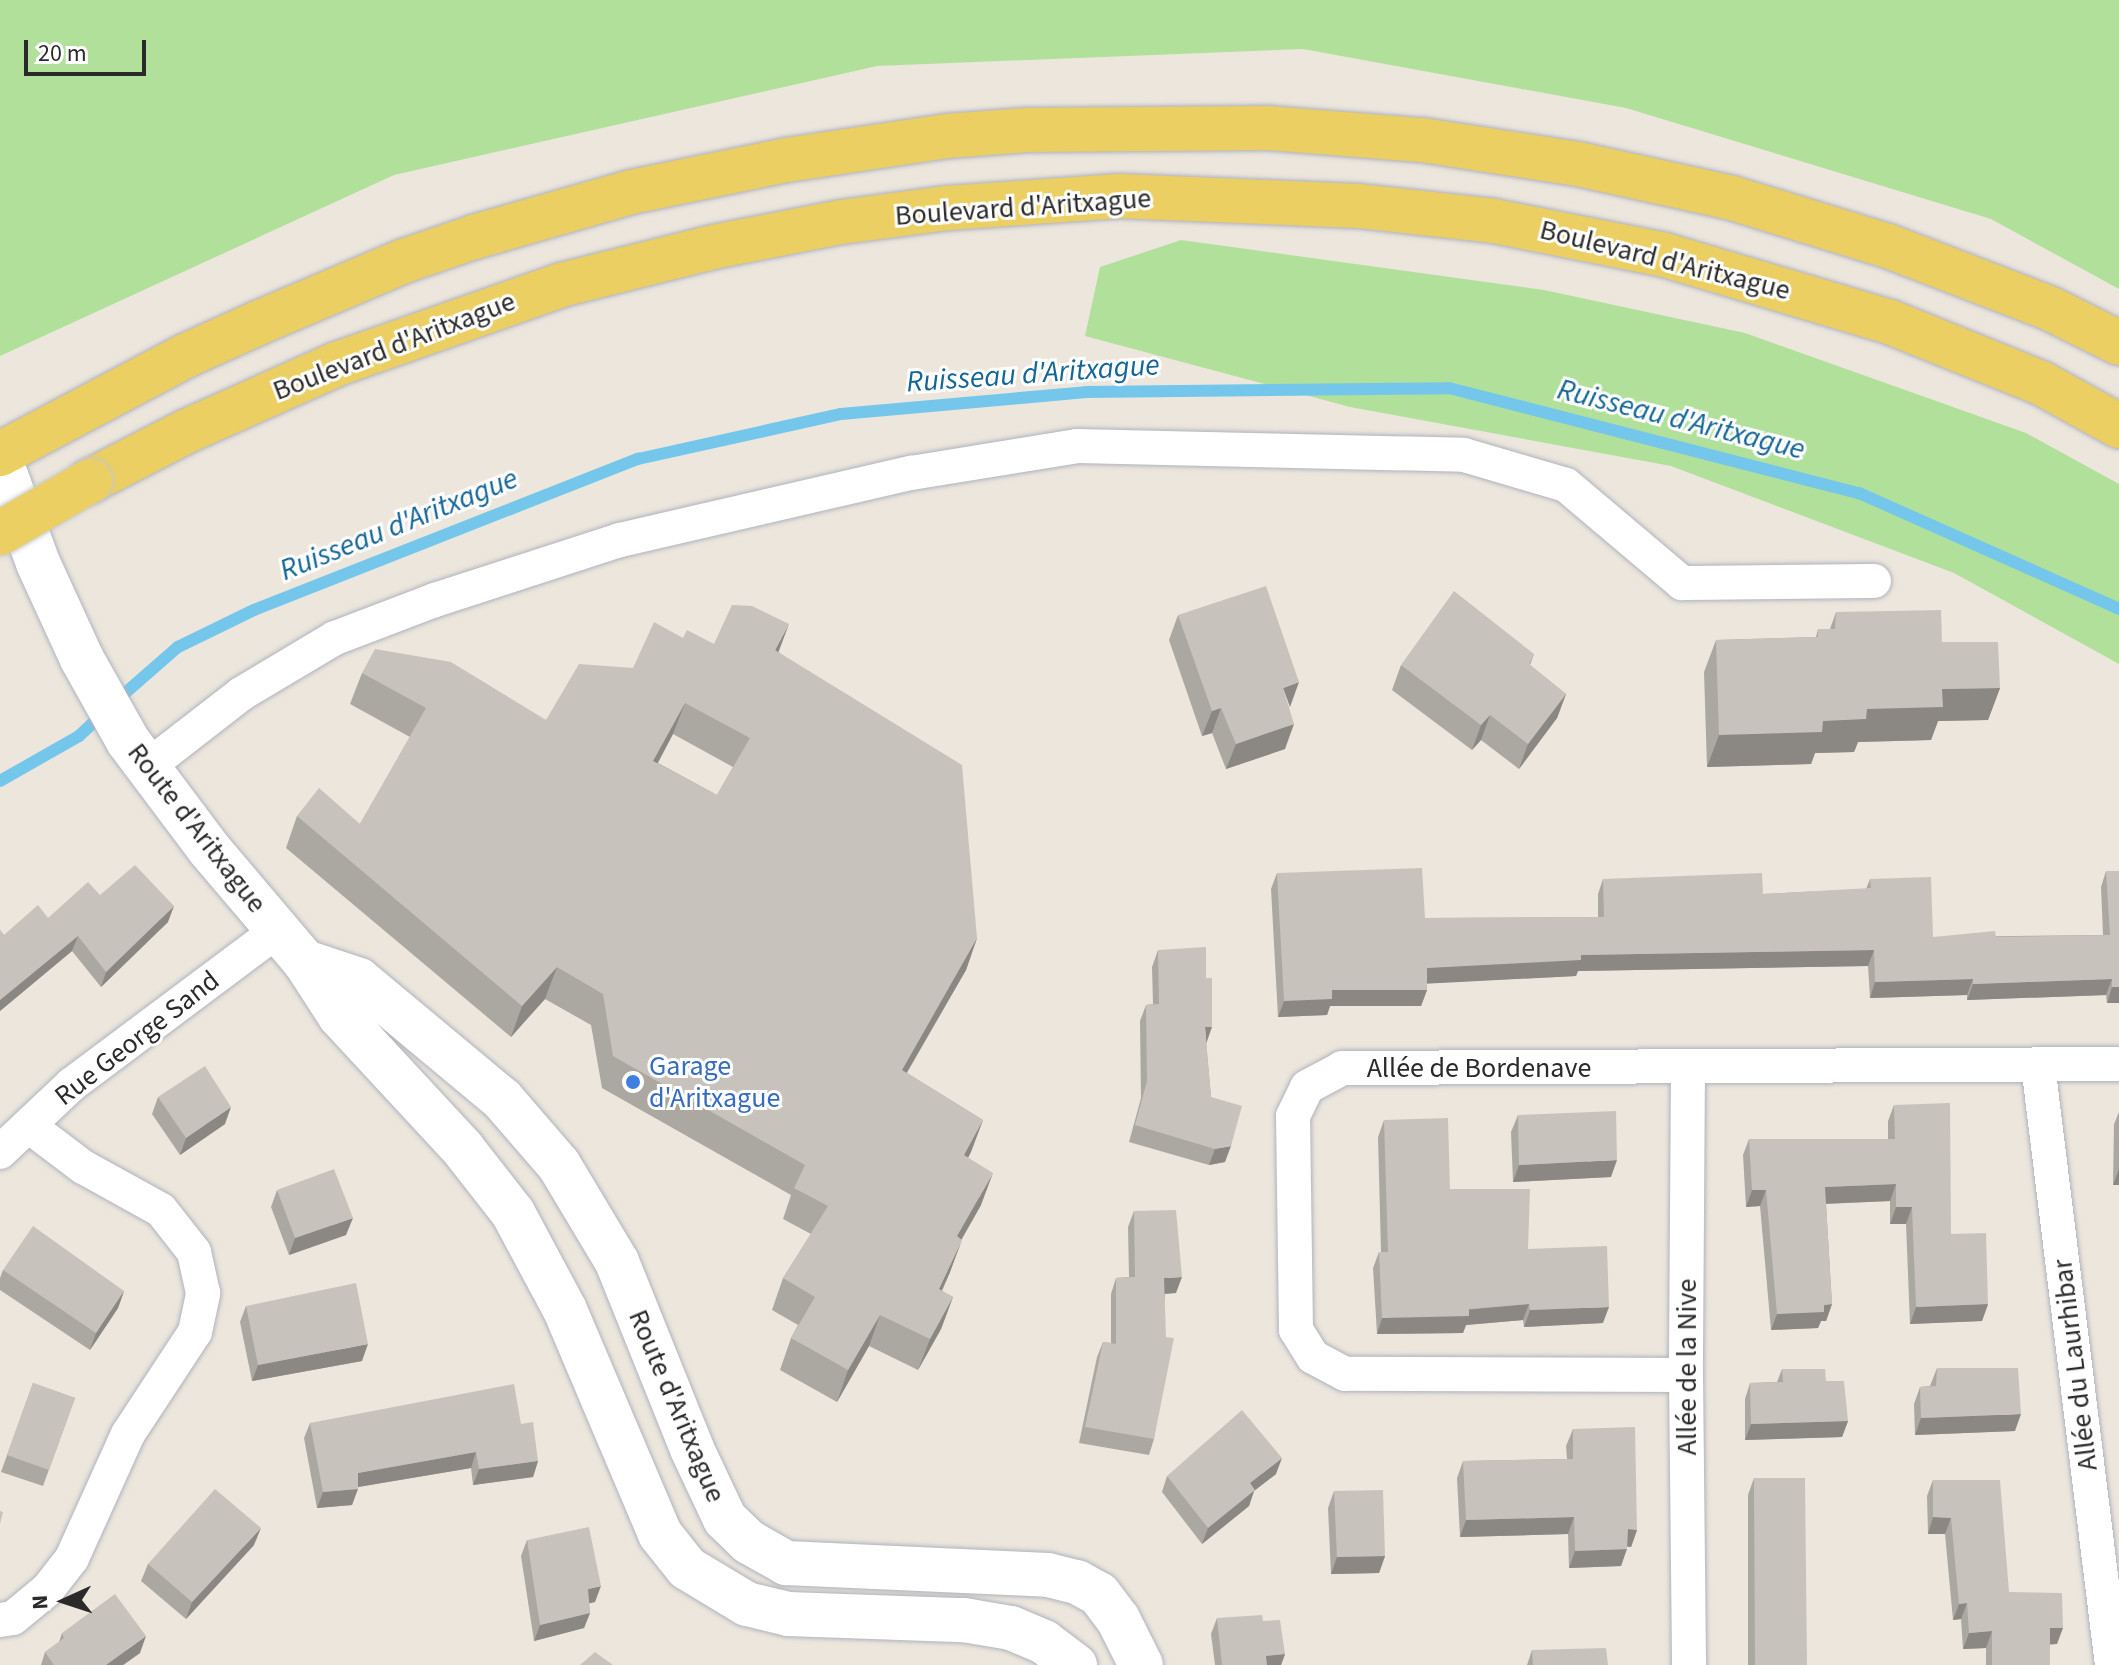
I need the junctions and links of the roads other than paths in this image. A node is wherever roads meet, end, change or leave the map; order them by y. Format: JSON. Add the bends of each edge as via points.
{"nodes":[{"id":1,"x":2119,"y":343,"type":"edge"},
{"id":2,"x":2119,"y":426,"type":"edge"},
{"id":3,"x":0,"y":457,"type":"edge"},
{"id":4,"x":0,"y":533,"type":"edge"},
{"id":5,"x":1874,"y":581,"type":"dead end"},
{"id":6,"x":147,"y":767,"type":"junction"},
{"id":7,"x":292,"y":946,"type":"junction"},
{"id":8,"x":2119,"y":1064,"type":"edge"},
{"id":9,"x":2038,"y":1065,"type":"junction"},
{"id":10,"x":1688,"y":1069,"type":"junction"},
{"id":11,"x":29,"y":1126,"type":"junction"},
{"id":12,"x":0,"y":1152,"type":"edge"},
{"id":13,"x":1686,"y":1375,"type":"junction"},
{"id":14,"x":0,"y":1620,"type":"edge"},
{"id":15,"x":1075,"y":1665,"type":"edge"},
{"id":16,"x":1141,"y":1665,"type":"edge"},
{"id":17,"x":1689,"y":1665,"type":"edge"},
{"id":18,"x":2112,"y":1665,"type":"edge"}],
"edges":[{"from":1,"to":3,"type":"main road","via":[[2049,308],[1888,246],[1732,198],[1649,179],[1407,139],[1268,128],[1106,127],[947,136],[862,147],[708,176],[551,214],[341,286],[185,356]]},
{"from":2,"to":4,"type":"main road","name":"Boulevard d'Aritxague","bridge":true,"via":[[2041,383],[1890,322],[1665,255],[1494,221],[1359,206],[1120,196],[948,208],[841,222],[561,285],[337,364],[200,425]]},
{"from":3,"to":6,"type":"street","name":"Route d'Aritxague","via":[[38,563],[107,704]]},
{"from":5,"to":6,"type":"street","via":[[1682,583],[1566,485],[1464,455],[1077,446],[911,473],[620,540],[435,600],[335,638],[241,694]]},
{"from":6,"to":7,"type":"street","name":"Route d'Aritxague"},
{"from":7,"to":11,"type":"street","name":"Rue George Sand","via":[[71,1085]]},
{"from":7,"to":15,"type":"street","name":"Route d'Aritxague","via":[[340,1016],[463,1149],[513,1213],[565,1310],[660,1534],[687,1568],[747,1604],[788,1614],[964,1620],[1011,1628],[1044,1642]]},
{"from":7,"to":16,"type":"street","name":"Route d'Aritxague","via":[[359,980],[502,1099],[559,1165],[617,1262],[725,1519],[749,1542],[786,1563],[1048,1575],[1077,1582],[1099,1594]]},
{"from":8,"to":9,"type":"street","name":"Allée de Bordenave"},
{"from":9,"to":10,"type":"street","name":"Allée de Bordenave"},
{"from":9,"to":18,"type":"street","name":"Allée du Laurhibar"},
{"from":10,"to":13,"type":"street","name":"Allée de la Nive"},
{"from":10,"to":13,"type":"street","name":"Allée de Bordenave","via":[[1342,1068],[1307,1087],[1293,1116],[1296,1330],[1313,1357],[1345,1374]]},
{"from":11,"to":12,"type":"street","name":"Rue George Sand"},
{"from":11,"to":14,"type":"street","via":[[83,1167],[161,1210],[194,1252],[203,1293],[195,1332],[128,1434],[72,1558],[48,1589],[13,1618]]},
{"from":13,"to":17,"type":"street","name":"Allée de la Nive"}]}
